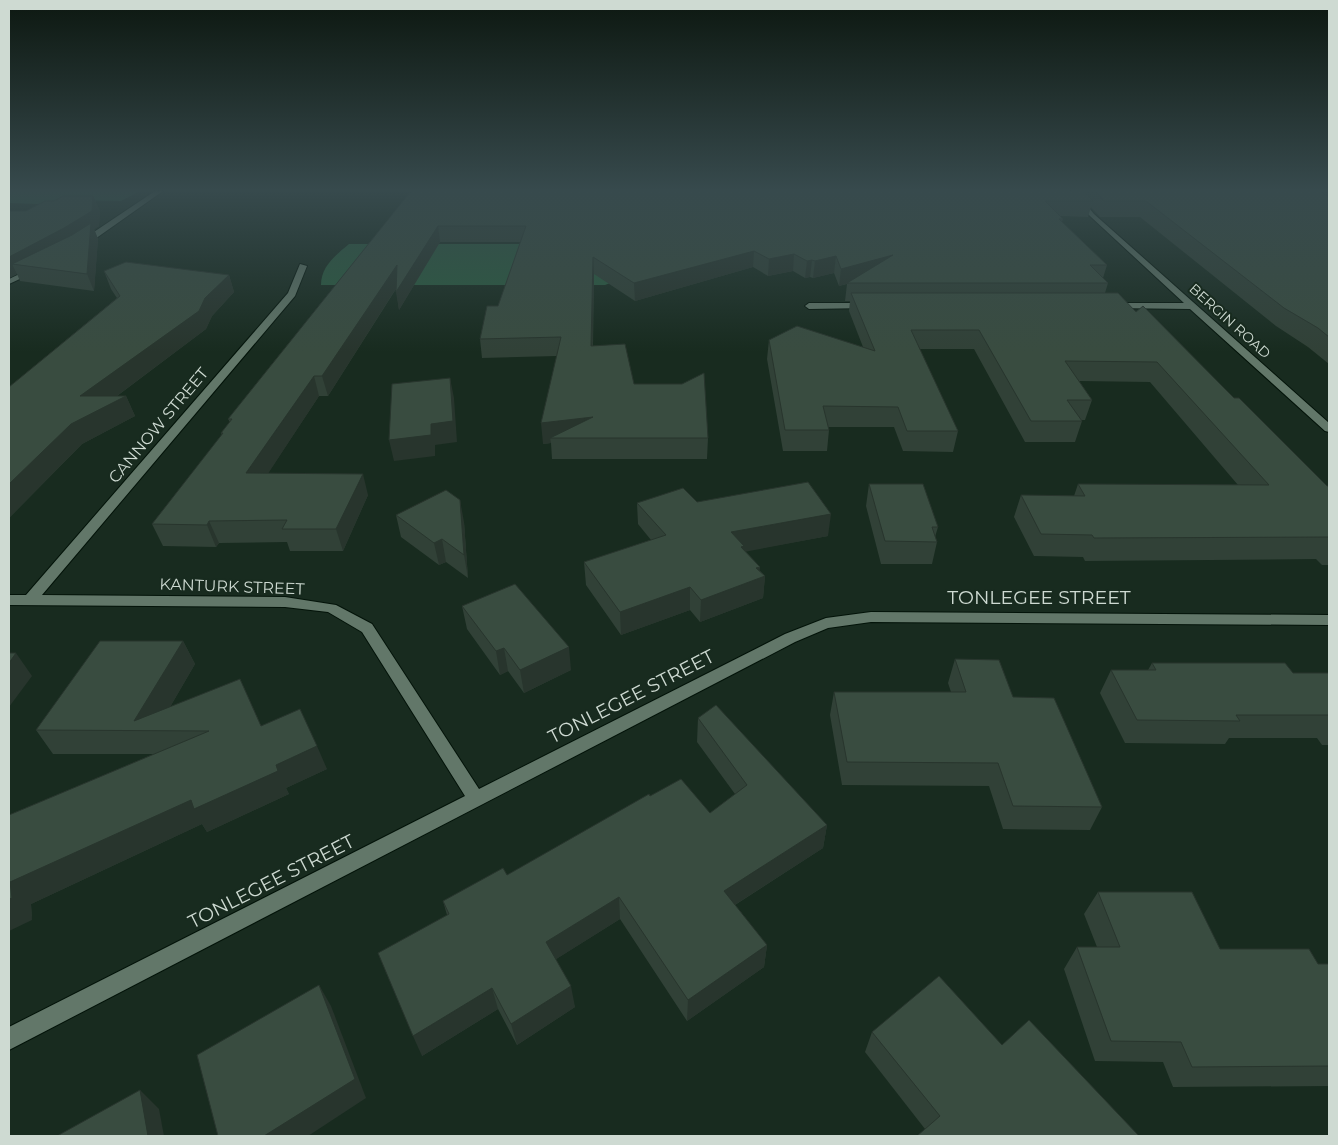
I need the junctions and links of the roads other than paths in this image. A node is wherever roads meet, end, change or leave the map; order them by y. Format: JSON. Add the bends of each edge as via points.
{"nodes":[{"id":1,"x":80,"y":244,"type":"edge"},
{"id":2,"x":1124,"y":244,"type":"edge"},
{"id":3,"x":75,"y":248,"type":"edge"},
{"id":4,"x":43,"y":266,"type":"edge"},
{"id":5,"x":303,"y":266,"type":"dead end"},
{"id":6,"x":9,"y":282,"type":"edge"},
{"id":7,"x":809,"y":306,"type":"dead end"},
{"id":8,"x":874,"y":306,"type":"edge"},
{"id":9,"x":1101,"y":306,"type":"edge"},
{"id":10,"x":1192,"y":306,"type":"junction"},
{"id":11,"x":1329,"y":429,"type":"edge"},
{"id":12,"x":9,"y":600,"type":"edge"},
{"id":13,"x":30,"y":600,"type":"junction"},
{"id":14,"x":1329,"y":620,"type":"edge"},
{"id":15,"x":476,"y":799,"type":"junction"},
{"id":16,"x":9,"y":1039,"type":"edge"}],
"edges":[{"from":1,"to":3,"type":"street"},
{"from":2,"to":10,"type":"street","name":"BERGIN ROAD"},
{"from":4,"to":6,"type":"street"},
{"from":5,"to":13,"type":"street","name":"CANNOW STREET","via":[[292,294]]},
{"from":7,"to":8,"type":"street"},
{"from":9,"to":10,"type":"street"},
{"from":10,"to":11,"type":"street","name":"BERGIN ROAD"},
{"from":12,"to":13,"type":"street","name":"KANTURK STREET"},
{"from":13,"to":15,"type":"street","name":"KANTURK STREET","via":[[285,602],[331,608],[367,628]]},
{"from":14,"to":15,"type":"street","name":"TONLEGEE STREET","via":[[871,617],[826,623],[790,638]]},
{"from":15,"to":16,"type":"street","name":"TONLEGEE STREET"}]}
